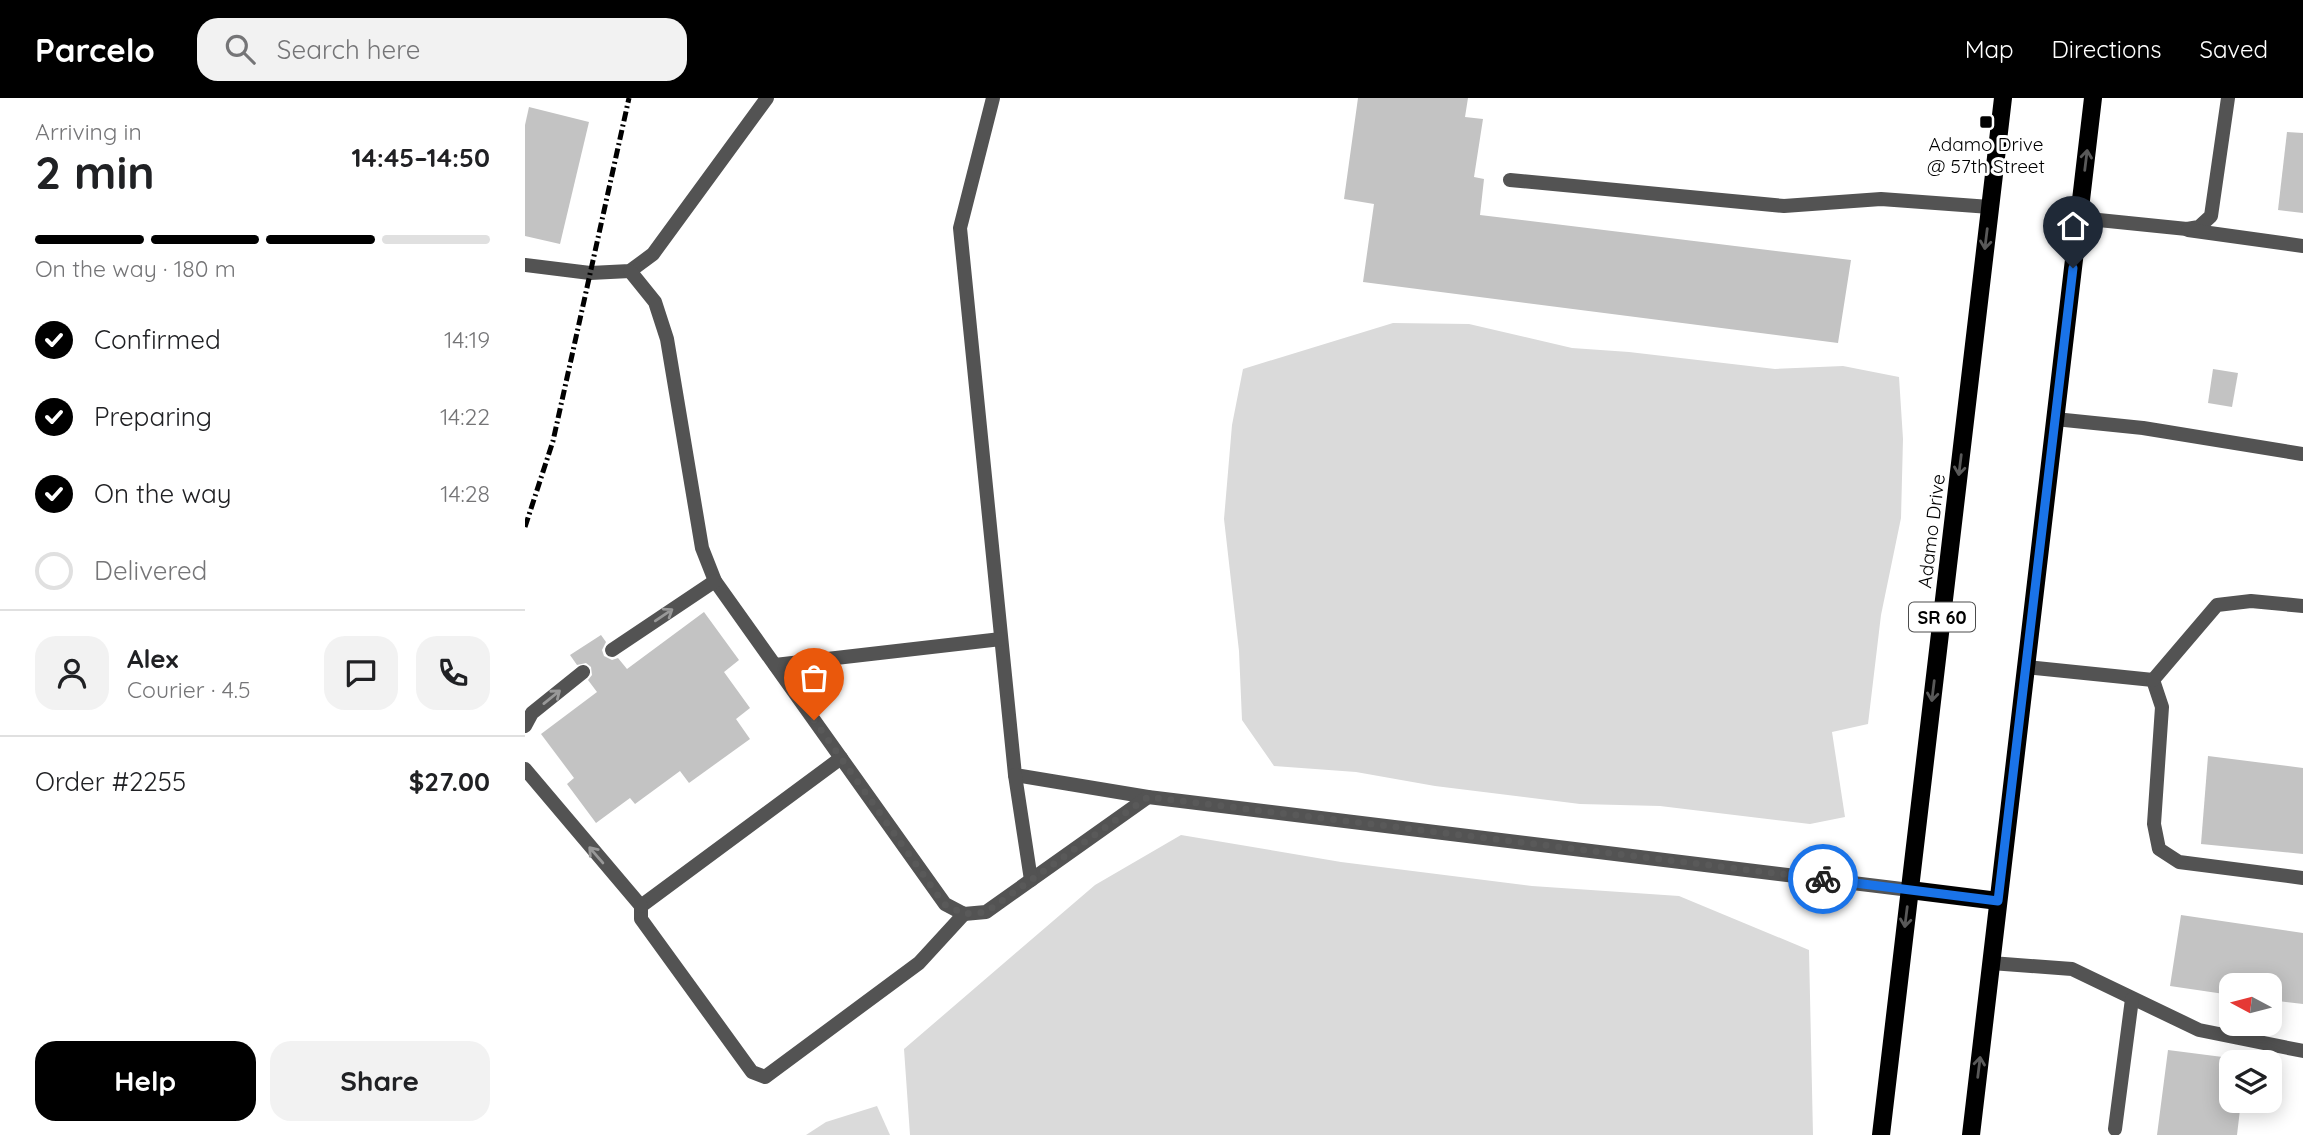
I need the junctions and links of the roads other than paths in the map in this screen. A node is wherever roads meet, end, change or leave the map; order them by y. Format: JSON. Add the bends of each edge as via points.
{"nodes":[{"id":1,"x":767,"y":98,"type":"edge"},
{"id":2,"x":993,"y":98,"type":"edge"},
{"id":3,"x":2003,"y":98,"type":"edge"},
{"id":4,"x":2093,"y":98,"type":"edge"},
{"id":5,"x":2228,"y":98,"type":"edge"},
{"id":6,"x":1510,"y":180,"type":"dead end"},
{"id":7,"x":1990,"y":207,"type":"junction"},
{"id":8,"x":2079,"y":218,"type":"junction"},
{"id":9,"x":2187,"y":229,"type":"junction"},
{"id":10,"x":2303,"y":246,"type":"edge"},
{"id":11,"x":525,"y":265,"type":"edge"},
{"id":12,"x":630,"y":271,"type":"junction"},
{"id":13,"x":2055,"y":419,"type":"junction"},
{"id":14,"x":2302,"y":454,"type":"edge"},
{"id":15,"x":715,"y":581,"type":"junction"},
{"id":16,"x":2303,"y":606,"type":"edge"},
{"id":17,"x":1001,"y":639,"type":"junction"},
{"id":18,"x":613,"y":650,"type":"dead end"},
{"id":19,"x":775,"y":665,"type":"junction"},
{"id":20,"x":2026,"y":667,"type":"junction"},
{"id":21,"x":583,"y":673,"type":"dead end"},
{"id":22,"x":2153,"y":680,"type":"junction"},
{"id":23,"x":525,"y":726,"type":"edge"},
{"id":24,"x":841,"y":758,"type":"junction"},
{"id":25,"x":525,"y":769,"type":"edge"},
{"id":26,"x":1015,"y":775,"type":"junction"},
{"id":27,"x":1148,"y":797,"type":"junction"},
{"id":28,"x":2303,"y":878,"type":"edge"},
{"id":29,"x":1031,"y":880,"type":"junction"},
{"id":30,"x":1910,"y":890,"type":"junction"},
{"id":31,"x":1998,"y":901,"type":"junction"},
{"id":32,"x":641,"y":906,"type":"junction"},
{"id":33,"x":964,"y":914,"type":"junction"},
{"id":34,"x":1991,"y":963,"type":"junction"},
{"id":35,"x":2132,"y":999,"type":"junction"},
{"id":36,"x":2303,"y":1051,"type":"edge"},
{"id":37,"x":2115,"y":1129,"type":"dead end"},
{"id":38,"x":1881,"y":1135,"type":"edge"},
{"id":39,"x":1971,"y":1135,"type":"edge"}],
"edges":[{"from":1,"to":12,"type":"lane","via":[[653,254]]},
{"from":2,"to":17,"type":"lane","via":[[960,228]]},
{"from":3,"to":7,"type":"main road","name":"Adamo Drive","number":"SR 60"},
{"from":8,"to":4,"type":"main road","one_way":true},
{"from":5,"to":9,"type":"lane","via":[[2211,216],[2199,227]]},
{"from":6,"to":7,"type":"lane","via":[[1784,206],[1881,199]]},
{"from":7,"to":30,"type":"main road","name":"Adamo Drive","number":"SR 60","one_way":true},
{"from":8,"to":9,"type":"lane"},
{"from":8,"to":13,"type":"main road"},
{"from":9,"to":10,"type":"lane"},
{"from":11,"to":12,"type":"lane","via":[[590,273]]},
{"from":12,"to":15,"type":"lane","via":[[655,302],[667,339],[702,548]]},
{"from":13,"to":14,"type":"lane"},
{"from":13,"to":20,"type":"main road"},
{"from":18,"to":15,"type":"lane","one_way":true},
{"from":15,"to":19,"type":"lane"},
{"from":16,"to":22,"type":"lane","via":[[2251,601],[2217,605]]},
{"from":17,"to":19,"type":"lane"},
{"from":17,"to":26,"type":"lane"},
{"from":19,"to":24,"type":"lane"},
{"from":20,"to":22,"type":"lane"},
{"from":20,"to":31,"type":"main road"},
{"from":23,"to":21,"type":"lane","one_way":true,"via":[[532,713]]},
{"from":22,"to":28,"type":"lane","via":[[2162,707],[2154,824],[2158,849],[2179,862]]},
{"from":24,"to":32,"type":"lane"},
{"from":24,"to":33,"type":"lane","via":[[944,904]]},
{"from":32,"to":25,"type":"lane","one_way":true},
{"from":26,"to":27,"type":"lane"},
{"from":26,"to":29,"type":"lane"},
{"from":27,"to":29,"type":"lane"},
{"from":27,"to":30,"type":"lane"},
{"from":29,"to":33,"type":"lane","via":[[986,912]]},
{"from":30,"to":31,"type":"main road"},
{"from":30,"to":38,"type":"main road","name":"Adamo Drive","number":"SR 60","one_way":true},
{"from":31,"to":34,"type":"main road"},
{"from":32,"to":33,"type":"lane","via":[[641,919],[751,1072],[765,1077],[919,963]]},
{"from":34,"to":35,"type":"lane","via":[[2072,969]]},
{"from":39,"to":34,"type":"main road","one_way":true},
{"from":35,"to":36,"type":"lane","via":[[2199,1030]]},
{"from":35,"to":37,"type":"lane"}]}
